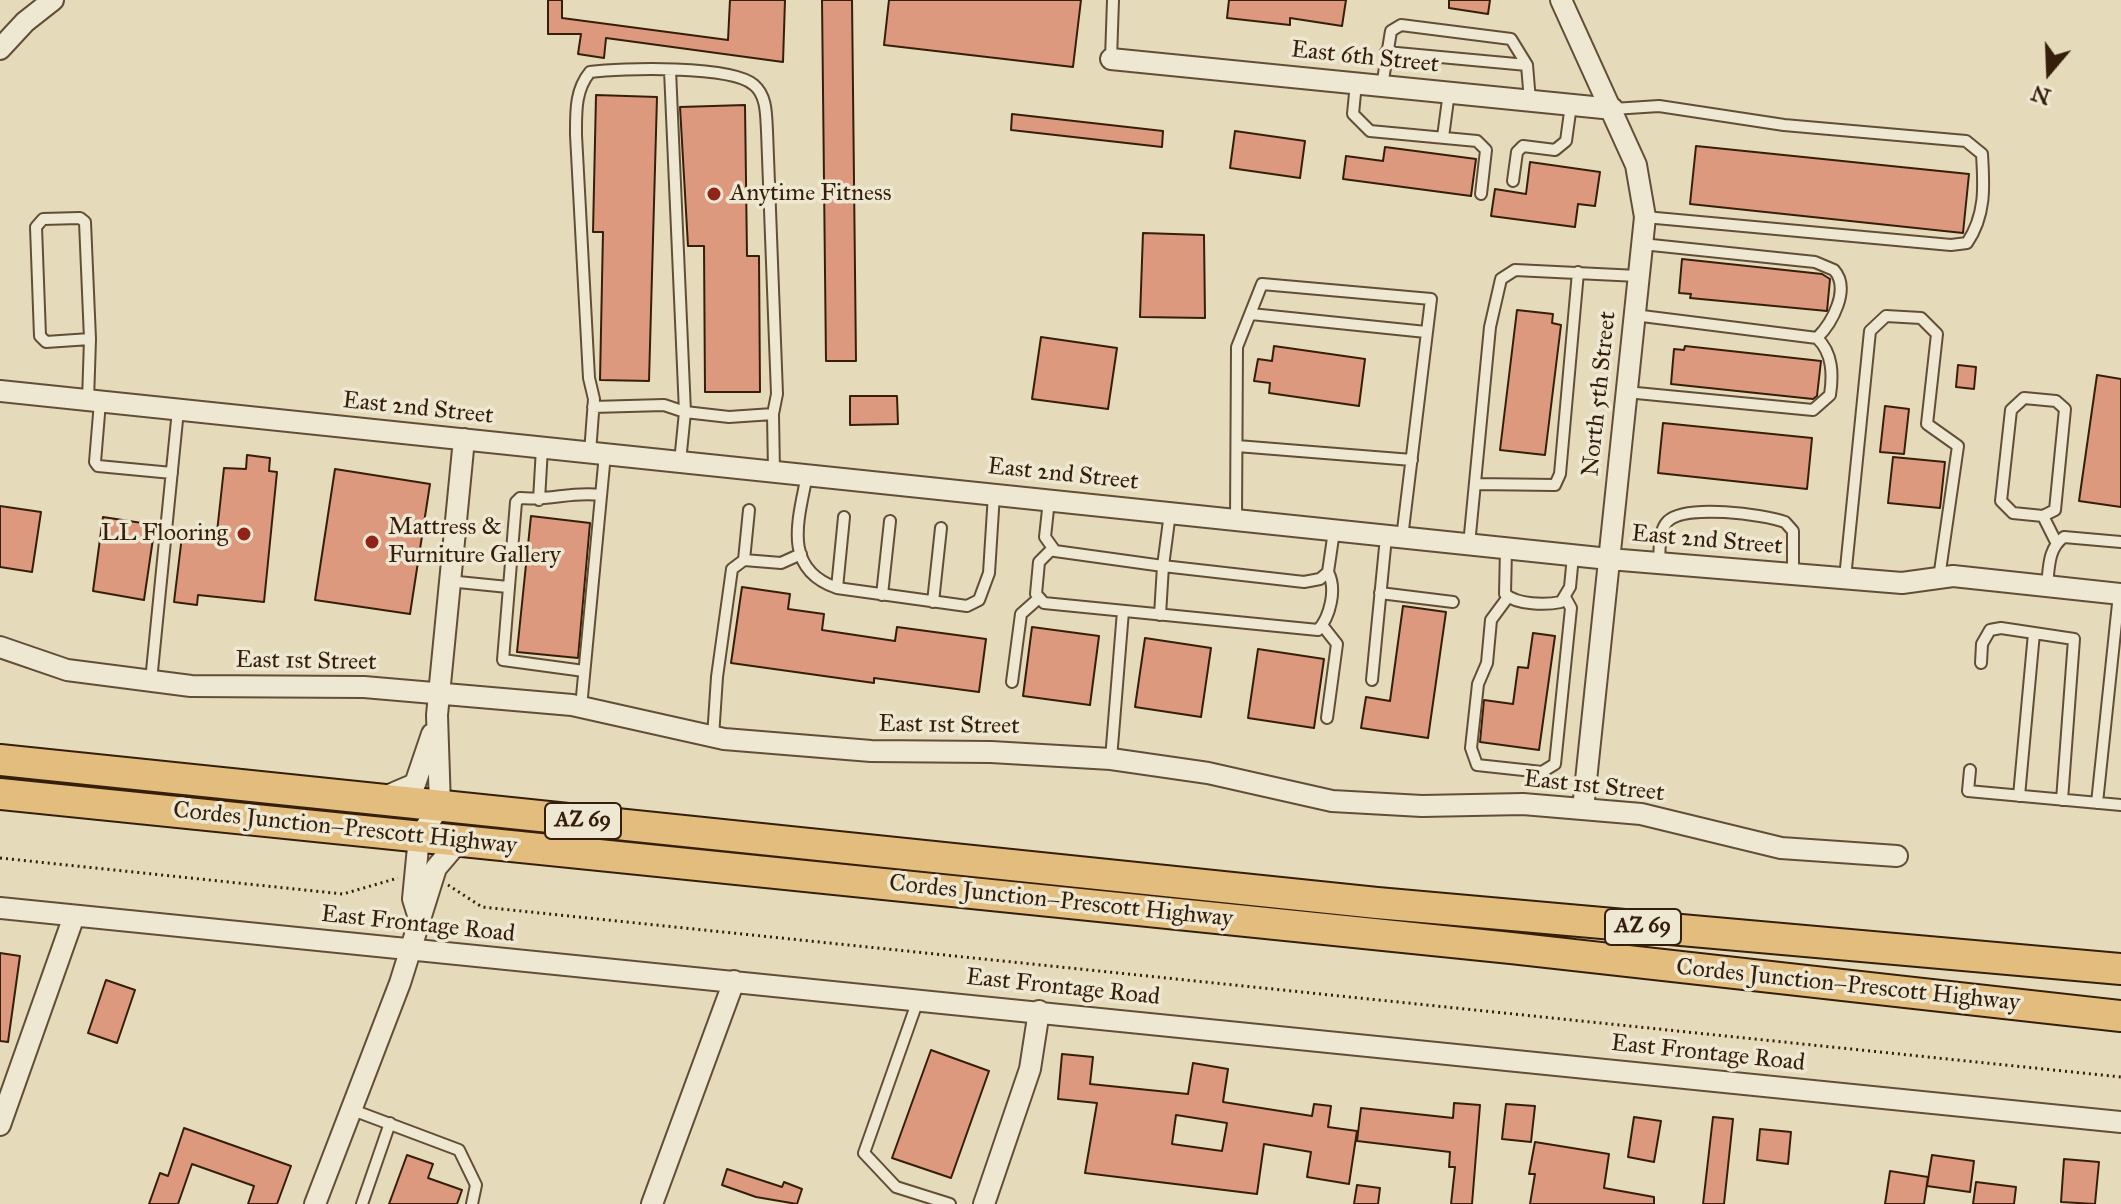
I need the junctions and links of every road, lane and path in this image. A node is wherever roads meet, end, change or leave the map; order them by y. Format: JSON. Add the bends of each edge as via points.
{"nodes":[{"id":1,"x":53,"y":0,"type":"edge"},
{"id":2,"x":1113,"y":0,"type":"edge"},
{"id":3,"x":1561,"y":0,"type":"edge"},
{"id":4,"x":0,"y":49,"type":"edge"},
{"id":5,"x":1386,"y":52,"type":"junction"},
{"id":6,"x":1111,"y":59,"type":"joint"},
{"id":7,"x":1527,"y":65,"type":"junction"},
{"id":8,"x":670,"y":70,"type":"junction"},
{"id":9,"x":1356,"y":83,"type":"junction"},
{"id":10,"x":1382,"y":86,"type":"junction"},
{"id":11,"x":1449,"y":92,"type":"junction"},
{"id":12,"x":1530,"y":101,"type":"junction"},
{"id":13,"x":1571,"y":105,"type":"junction"},
{"id":14,"x":1613,"y":109,"type":"junction"},
{"id":15,"x":1443,"y":137,"type":"junction"},
{"id":16,"x":1513,"y":181,"type":"dead end"},
{"id":17,"x":1481,"y":194,"type":"dead end"},
{"id":18,"x":1645,"y":217,"type":"junction"},
{"id":19,"x":1642,"y":244,"type":"junction"},
{"id":20,"x":1578,"y":272,"type":"junction"},
{"id":21,"x":1638,"y":276,"type":"junction"},
{"id":22,"x":1251,"y":314,"type":"junction"},
{"id":23,"x":1634,"y":315,"type":"junction"},
{"id":24,"x":1426,"y":332,"type":"junction"},
{"id":25,"x":1817,"y":338,"type":"junction"},
{"id":26,"x":90,"y":339,"type":"junction"},
{"id":27,"x":0,"y":391,"type":"edge"},
{"id":28,"x":1626,"y":392,"type":"junction"},
{"id":29,"x":94,"y":401,"type":"junction"},
{"id":30,"x":593,"y":407,"type":"junction"},
{"id":31,"x":178,"y":410,"type":"junction"},
{"id":32,"x":685,"y":412,"type":"junction"},
{"id":33,"x":773,"y":414,"type":"junction"},
{"id":34,"x":464,"y":439,"type":"junction"},
{"id":35,"x":1237,"y":446,"type":"junction"},
{"id":36,"x":542,"y":448,"type":"junction"},
{"id":37,"x":597,"y":454,"type":"junction"},
{"id":38,"x":1412,"y":460,"type":"junction"},
{"id":39,"x":680,"y":462,"type":"junction"},
{"id":40,"x":774,"y":472,"type":"junction"},
{"id":41,"x":172,"y":473,"type":"junction"},
{"id":42,"x":807,"y":475,"type":"junction"},
{"id":43,"x":1476,"y":484,"type":"junction"},
{"id":44,"x":994,"y":494,"type":"junction"},
{"id":45,"x":601,"y":495,"type":"junction"},
{"id":46,"x":539,"y":500,"type":"junction"},
{"id":47,"x":1049,"y":500,"type":"junction"},
{"id":48,"x":749,"y":510,"type":"dead end"},
{"id":49,"x":1170,"y":513,"type":"junction"},
{"id":50,"x":2043,"y":516,"type":"junction"},
{"id":51,"x":844,"y":517,"type":"dead end"},
{"id":52,"x":1236,"y":519,"type":"junction"},
{"id":53,"x":890,"y":521,"type":"dead end"},
{"id":54,"x":941,"y":528,"type":"dead end"},
{"id":55,"x":1334,"y":531,"type":"junction"},
{"id":56,"x":1394,"y":538,"type":"junction"},
{"id":57,"x":2056,"y":542,"type":"junction"},
{"id":58,"x":2121,"y":542,"type":"edge"},
{"id":59,"x":1469,"y":545,"type":"junction"},
{"id":60,"x":1052,"y":549,"type":"junction"},
{"id":61,"x":1506,"y":549,"type":"junction"},
{"id":62,"x":801,"y":554,"type":"junction"},
{"id":63,"x":1573,"y":556,"type":"junction"},
{"id":64,"x":1609,"y":559,"type":"junction"},
{"id":65,"x":744,"y":560,"type":"junction"},
{"id":66,"x":1659,"y":563,"type":"junction"},
{"id":67,"x":1163,"y":566,"type":"junction"},
{"id":68,"x":1328,"y":572,"type":"junction"},
{"id":69,"x":1793,"y":574,"type":"junction"},
{"id":70,"x":1845,"y":578,"type":"junction"},
{"id":71,"x":1939,"y":578,"type":"junction"},
{"id":72,"x":448,"y":581,"type":"junction"},
{"id":73,"x":2047,"y":586,"type":"junction"},
{"id":74,"x":508,"y":587,"type":"junction"},
{"id":75,"x":837,"y":588,"type":"junction"},
{"id":76,"x":1380,"y":593,"type":"junction"},
{"id":77,"x":2120,"y":594,"type":"edge"},
{"id":78,"x":882,"y":595,"type":"junction"},
{"id":79,"x":1508,"y":597,"type":"junction"},
{"id":80,"x":1565,"y":597,"type":"junction"},
{"id":81,"x":1039,"y":598,"type":"junction"},
{"id":82,"x":933,"y":602,"type":"junction"},
{"id":83,"x":1453,"y":602,"type":"dead end"},
{"id":84,"x":1123,"y":611,"type":"junction"},
{"id":85,"x":1160,"y":615,"type":"junction"},
{"id":86,"x":1322,"y":625,"type":"junction"},
{"id":87,"x":2034,"y":633,"type":"junction"},
{"id":88,"x":0,"y":647,"type":"edge"},
{"id":89,"x":1981,"y":663,"type":"dead end"},
{"id":90,"x":584,"y":671,"type":"junction"},
{"id":91,"x":1372,"y":680,"type":"dead end"},
{"id":92,"x":151,"y":681,"type":"junction"},
{"id":93,"x":1012,"y":682,"type":"dead end"},
{"id":94,"x":439,"y":694,"type":"junction"},
{"id":95,"x":581,"y":707,"type":"junction"},
{"id":96,"x":437,"y":715,"type":"junction"},
{"id":97,"x":1327,"y":718,"type":"dead end"},
{"id":98,"x":713,"y":737,"type":"junction"},
{"id":99,"x":1111,"y":759,"type":"junction"},
{"id":100,"x":0,"y":760,"type":"edge"},
{"id":101,"x":1970,"y":770,"type":"dead end"},
{"id":102,"x":0,"y":794,"type":"edge"},
{"id":103,"x":2019,"y":796,"type":"junction"},
{"id":104,"x":375,"y":799,"type":"junction"},
{"id":105,"x":2062,"y":800,"type":"junction"},
{"id":106,"x":2097,"y":803,"type":"junction"},
{"id":107,"x":2121,"y":805,"type":"edge"},
{"id":108,"x":440,"y":806,"type":"junction"},
{"id":109,"x":1583,"y":809,"type":"junction"},
{"id":110,"x":419,"y":837,"type":"junction"},
{"id":111,"x":459,"y":841,"type":"junction"},
{"id":112,"x":1897,"y":856,"type":"dead end"},
{"id":113,"x":0,"y":858,"type":"edge"},
{"id":114,"x":401,"y":876,"type":"dead end"},
{"id":115,"x":440,"y":879,"type":"dead end"},
{"id":116,"x":0,"y":908,"type":"edge"},
{"id":117,"x":418,"y":915,"type":"junction"},
{"id":118,"x":74,"y":916,"type":"junction"},
{"id":119,"x":409,"y":950,"type":"junction"},
{"id":120,"x":2121,"y":969,"type":"edge"},
{"id":121,"x":734,"y":981,"type":"junction"},
{"id":122,"x":918,"y":999,"type":"junction"},
{"id":123,"x":1039,"y":1011,"type":"junction"},
{"id":124,"x":2121,"y":1016,"type":"edge"},
{"id":125,"x":2121,"y":1077,"type":"edge"},
{"id":126,"x":350,"y":1109,"type":"junction"},
{"id":127,"x":2121,"y":1122,"type":"edge"},
{"id":128,"x":390,"y":1123,"type":"junction"},
{"id":129,"x":0,"y":1125,"type":"edge"},
{"id":130,"x":315,"y":1204,"type":"edge"},
{"id":131,"x":362,"y":1204,"type":"edge"},
{"id":132,"x":472,"y":1204,"type":"edge"},
{"id":133,"x":652,"y":1204,"type":"edge"},
{"id":134,"x":950,"y":1204,"type":"edge"},
{"id":135,"x":984,"y":1204,"type":"edge"}],
"edges":[{"from":1,"to":4,"type":"street"},
{"from":2,"to":6,"type":"lane"},
{"from":3,"to":14,"type":"street","name":"North 5th Street"},
{"from":5,"to":7,"type":"lane"},
{"from":5,"to":7,"type":"lane","via":[[1391,31],[1401,25],[1504,35],[1517,45]]},
{"from":5,"to":10,"type":"lane"},
{"from":6,"to":9,"type":"street","name":"East 6th Street"},
{"from":7,"to":12,"type":"lane"},
{"from":8,"to":30,"type":"lane","via":[[590,72],[578,93],[576,135]]},
{"from":8,"to":32,"type":"lane"},
{"from":8,"to":33,"type":"lane","via":[[734,75],[756,86],[763,97],[777,394]]},
{"from":9,"to":10,"type":"street","name":"East 6th Street"},
{"from":9,"to":15,"type":"lane","via":[[1353,114],[1370,131]]},
{"from":10,"to":11,"type":"street","name":"East 6th Street"},
{"from":11,"to":12,"type":"street","name":"East 6th Street"},
{"from":11,"to":15,"type":"lane"},
{"from":12,"to":13,"type":"street","name":"East 6th Street"},
{"from":13,"to":14,"type":"street","name":"East 6th Street"},
{"from":13,"to":16,"type":"lane","via":[[1566,141],[1555,150],[1523,146],[1517,152]]},
{"from":14,"to":18,"type":"street","name":"North 5th Street","via":[[1636,165]]},
{"from":14,"to":18,"type":"lane","via":[[1659,106],[1784,125],[1966,141],[1982,154],[1983,208],[1967,243]]},
{"from":15,"to":17,"type":"lane","via":[[1477,141],[1486,150]]},
{"from":18,"to":19,"type":"street","name":"North 5th Street"},
{"from":19,"to":21,"type":"street","name":"North 5th Street"},
{"from":19,"to":25,"type":"lane","via":[[1815,262],[1834,270],[1841,285],[1833,321]]},
{"from":20,"to":21,"type":"lane"},
{"from":20,"to":43,"type":"lane","via":[[1515,270],[1501,279],[1490,327]]},
{"from":20,"to":43,"type":"lane","via":[[1555,485]]},
{"from":21,"to":23,"type":"street","name":"North 5th Street"},
{"from":22,"to":24,"type":"lane"},
{"from":22,"to":24,"type":"lane","via":[[1262,284],[1431,299]]},
{"from":22,"to":35,"type":"lane","via":[[1237,347]]},
{"from":23,"to":25,"type":"lane"},
{"from":23,"to":28,"type":"street","name":"North 5th Street"},
{"from":24,"to":38,"type":"lane"},
{"from":25,"to":28,"type":"lane","via":[[1829,355],[1832,385],[1830,395],[1813,410]]},
{"from":26,"to":26,"type":"lane","via":[[85,222],[43,219],[36,227],[40,336],[46,342]]},
{"from":26,"to":29,"type":"lane"},
{"from":27,"to":29,"type":"street","name":"East 2nd Street"},
{"from":28,"to":64,"type":"street","name":"North 5th Street"},
{"from":29,"to":31,"type":"street","name":"East 2nd Street"},
{"from":29,"to":41,"type":"lane","via":[[98,466]]},
{"from":30,"to":32,"type":"lane","via":[[664,405]]},
{"from":30,"to":37,"type":"lane"},
{"from":31,"to":34,"type":"street","name":"East 2nd Street"},
{"from":31,"to":41,"type":"lane"},
{"from":32,"to":33,"type":"lane"},
{"from":32,"to":39,"type":"lane"},
{"from":33,"to":40,"type":"lane"},
{"from":34,"to":36,"type":"street","name":"East 2nd Street"},
{"from":34,"to":72,"type":"street"},
{"from":35,"to":38,"type":"lane"},
{"from":35,"to":52,"type":"lane"},
{"from":36,"to":37,"type":"street","name":"East 2nd Street"},
{"from":36,"to":46,"type":"lane"},
{"from":37,"to":39,"type":"street","name":"East 2nd Street"},
{"from":37,"to":45,"type":"lane"},
{"from":38,"to":56,"type":"lane"},
{"from":39,"to":40,"type":"street","name":"East 2nd Street"},
{"from":40,"to":42,"type":"street","name":"East 2nd Street"},
{"from":41,"to":92,"type":"lane"},
{"from":42,"to":44,"type":"street","name":"East 2nd Street"},
{"from":42,"to":62,"type":"lane","via":[[797,539]]},
{"from":43,"to":59,"type":"lane"},
{"from":44,"to":47,"type":"street","name":"East 2nd Street"},
{"from":44,"to":82,"type":"lane","via":[[985,590],[967,606]]},
{"from":45,"to":46,"type":"lane","via":[[574,492]]},
{"from":45,"to":90,"type":"lane"},
{"from":46,"to":74,"type":"lane","via":[[516,502]]},
{"from":47,"to":49,"type":"street","name":"East 2nd Street"},
{"from":47,"to":60,"type":"lane","via":[[1045,537]]},
{"from":48,"to":65,"type":"lane"},
{"from":49,"to":52,"type":"street","name":"East 2nd Street"},
{"from":49,"to":67,"type":"lane"},
{"from":50,"to":50,"type":"lane","via":[[2013,513],[2001,501],[2011,410],[2024,398],[2056,401],[2065,409],[2055,510]]},
{"from":50,"to":57,"type":"lane"},
{"from":51,"to":75,"type":"lane"},
{"from":52,"to":55,"type":"street","name":"East 2nd Street"},
{"from":53,"to":78,"type":"lane"},
{"from":54,"to":82,"type":"lane"},
{"from":55,"to":56,"type":"street","name":"East 2nd Street"},
{"from":55,"to":68,"type":"lane"},
{"from":56,"to":59,"type":"street","name":"East 2nd Street"},
{"from":56,"to":76,"type":"lane"},
{"from":57,"to":58,"type":"lane","via":[[2064,537]]},
{"from":57,"to":73,"type":"lane"},
{"from":59,"to":61,"type":"street","name":"East 2nd Street"},
{"from":60,"to":67,"type":"lane"},
{"from":60,"to":81,"type":"lane","via":[[1039,562]]},
{"from":61,"to":63,"type":"street","name":"East 2nd Street"},
{"from":61,"to":79,"type":"lane"},
{"from":62,"to":65,"type":"lane","via":[[781,563]]},
{"from":62,"to":75,"type":"lane","via":[[811,576]]},
{"from":63,"to":64,"type":"street","name":"East 2nd Street"},
{"from":63,"to":80,"type":"lane"},
{"from":64,"to":66,"type":"street","name":"East 2nd Street"},
{"from":64,"to":109,"type":"street","name":"North 5th Street"},
{"from":65,"to":98,"type":"lane","via":[[732,569]]},
{"from":66,"to":69,"type":"street","name":"East 2nd Street"},
{"from":66,"to":69,"type":"lane","via":[[1666,523],[1705,511],[1785,522],[1793,531]]},
{"from":67,"to":68,"type":"lane","via":[[1304,582]]},
{"from":67,"to":85,"type":"lane"},
{"from":68,"to":86,"type":"lane","via":[[1328,620]]},
{"from":69,"to":70,"type":"street","name":"East 2nd Street"},
{"from":70,"to":71,"type":"street","name":"East 2nd Street","via":[[1902,583]]},
{"from":70,"to":71,"type":"lane","via":[[1870,331],[1886,316],[1921,318],[1937,334],[1927,424],[1958,446]]},
{"from":71,"to":73,"type":"street","name":"East 2nd Street"},
{"from":72,"to":74,"type":"lane"},
{"from":72,"to":94,"type":"street"},
{"from":73,"to":77,"type":"street","name":"East 2nd Street"},
{"from":74,"to":90,"type":"lane","via":[[505,663]]},
{"from":75,"to":78,"type":"lane"},
{"from":76,"to":83,"type":"lane"},
{"from":76,"to":91,"type":"lane"},
{"from":77,"to":106,"type":"lane"},
{"from":78,"to":82,"type":"lane"},
{"from":79,"to":80,"type":"lane","via":[[1552,604]]},
{"from":79,"to":80,"type":"lane","via":[[1491,620],[1471,748],[1477,765],[1542,772],[1555,764],[1571,608]]},
{"from":81,"to":84,"type":"lane","via":[[1044,603]]},
{"from":81,"to":93,"type":"lane","via":[[1021,614]]},
{"from":84,"to":85,"type":"lane"},
{"from":84,"to":99,"type":"lane"},
{"from":85,"to":86,"type":"lane","via":[[1318,630]]},
{"from":86,"to":97,"type":"lane","via":[[1337,644]]},
{"from":87,"to":89,"type":"lane","via":[[1990,630],[1982,644]]},
{"from":87,"to":103,"type":"lane"},
{"from":87,"to":105,"type":"lane","via":[[2074,639]]},
{"from":88,"to":92,"type":"street","name":"East 1st Street","via":[[67,670]]},
{"from":90,"to":95,"type":"lane"},
{"from":92,"to":94,"type":"street","name":"East 1st Street"},
{"from":94,"to":95,"type":"street","name":"East 1st Street"},
{"from":94,"to":96,"type":"street"},
{"from":95,"to":98,"type":"street","name":"East 1st Street"},
{"from":96,"to":104,"type":"street","via":[[415,784]]},
{"from":96,"to":108,"type":"street"},
{"from":98,"to":99,"type":"street","name":"East 1st Street","via":[[871,751]]},
{"from":99,"to":109,"type":"street","name":"East 1st Street","via":[[1208,773],[1332,801]]},
{"from":100,"to":104,"type":"main road","name":"Cordes Junction–Prescott Highway","number":"AZ 69"},
{"from":101,"to":103,"type":"lane","via":[[1968,791]]},
{"from":102,"to":110,"type":"main road","name":"Cordes Junction–Prescott Highway","number":"AZ 69"},
{"from":103,"to":105,"type":"lane"},
{"from":104,"to":108,"type":"main road","name":"Cordes Junction–Prescott Highway","number":"AZ 69"},
{"from":105,"to":106,"type":"lane"},
{"from":106,"to":107,"type":"lane"},
{"from":108,"to":110,"type":"street"},
{"from":108,"to":120,"type":"main road","name":"Cordes Junction–Prescott Highway","number":"AZ 69","via":[[1377,903]]},
{"from":109,"to":112,"type":"street","name":"East 1st Street","via":[[1641,814],[1781,848]]},
{"from":110,"to":111,"type":"main road","name":"Cordes Junction–Prescott Highway","number":"AZ 69"},
{"from":110,"to":117,"type":"street","via":[[413,899]]},
{"from":111,"to":117,"type":"street","via":[[436,868]]},
{"from":111,"to":124,"type":"main road","name":"Cordes Junction–Prescott Highway","number":"AZ 69"},
{"from":113,"to":114,"type":"path","via":[[343,894]]},
{"from":115,"to":125,"type":"path","via":[[482,907]]},
{"from":116,"to":118,"type":"street","name":"East Frontage Road"},
{"from":117,"to":119,"type":"street"},
{"from":118,"to":119,"type":"street","name":"East Frontage Road"},
{"from":118,"to":129,"type":"street"},
{"from":119,"to":121,"type":"street","name":"East Frontage Road"},
{"from":119,"to":126,"type":"street"},
{"from":121,"to":122,"type":"street","name":"East Frontage Road"},
{"from":121,"to":133,"type":"street"},
{"from":122,"to":123,"type":"street","name":"East Frontage Road"},
{"from":122,"to":134,"type":"lane","via":[[864,1153],[896,1187]]},
{"from":123,"to":127,"type":"street","name":"East Frontage Road"},
{"from":123,"to":135,"type":"street","via":[[1030,1069]]},
{"from":126,"to":128,"type":"lane"},
{"from":126,"to":130,"type":"street"},
{"from":128,"to":131,"type":"lane"},
{"from":128,"to":132,"type":"lane","via":[[459,1150],[476,1185]]}]}
